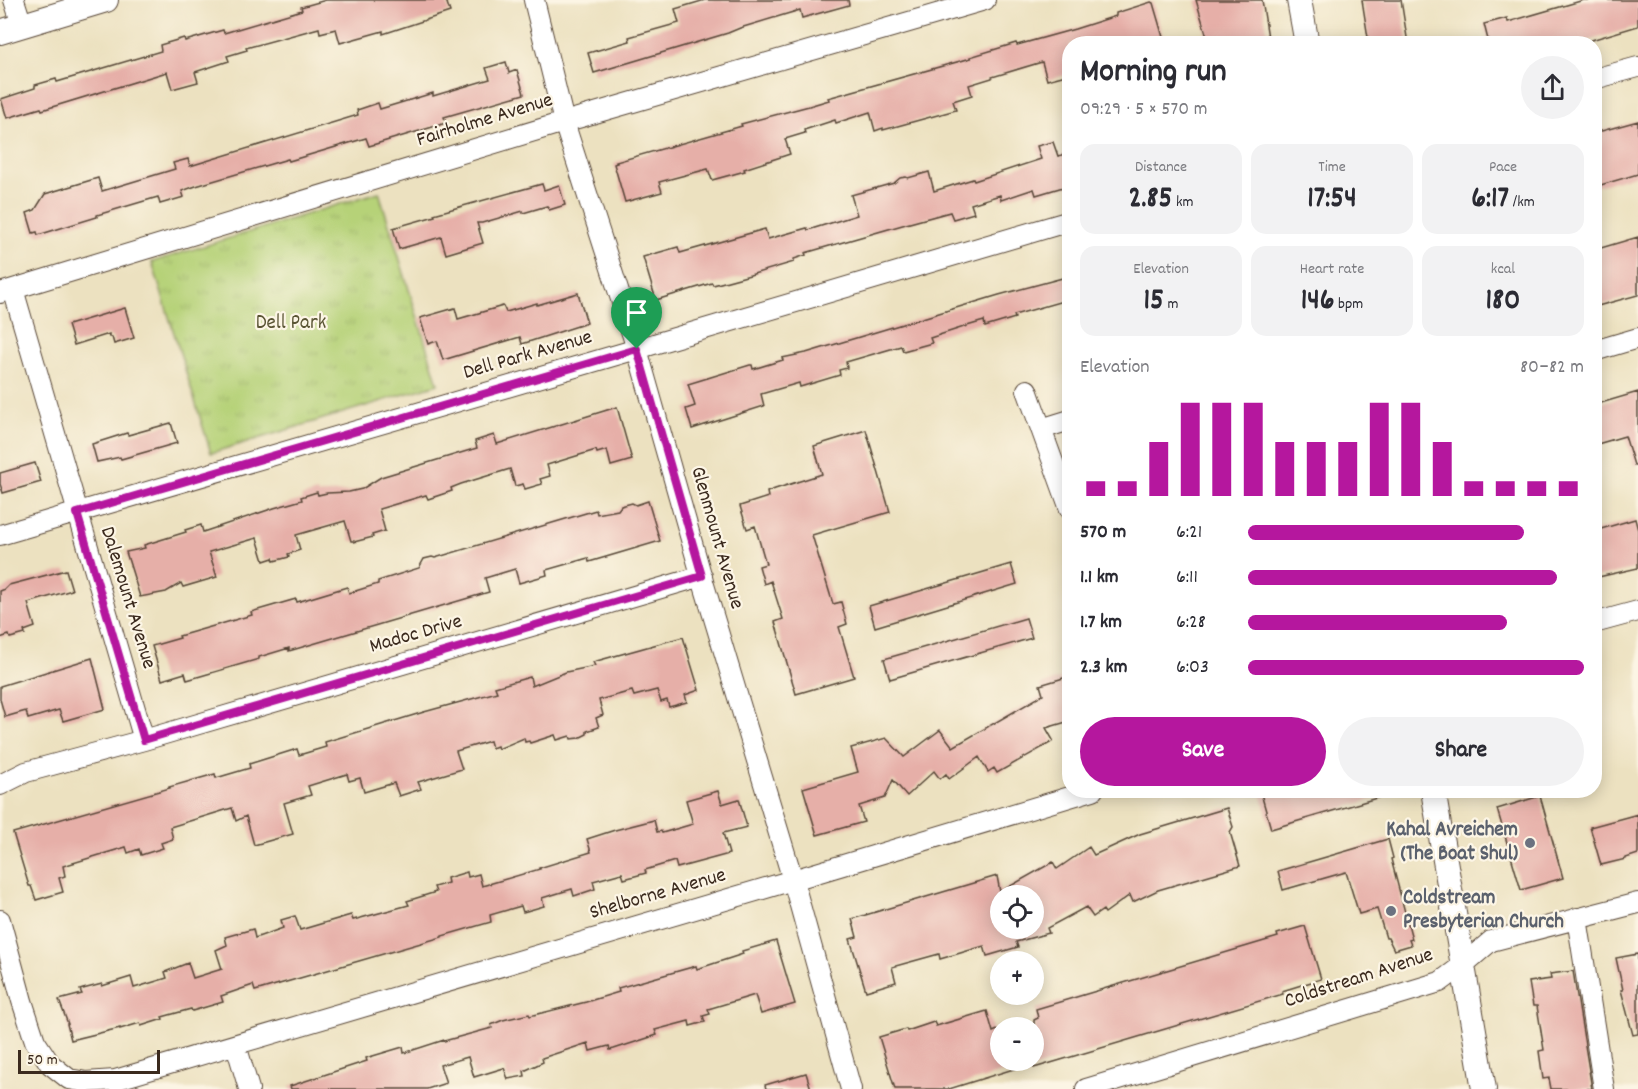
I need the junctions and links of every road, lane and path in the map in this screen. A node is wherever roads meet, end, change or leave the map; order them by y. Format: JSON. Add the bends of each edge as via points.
{"nodes":[{"id":1,"x":14,"y":0,"type":"edge"},
{"id":2,"x":106,"y":0,"type":"edge"},
{"id":3,"x":534,"y":0,"type":"edge"},
{"id":4,"x":985,"y":0,"type":"edge"},
{"id":5,"x":1299,"y":0,"type":"edge"},
{"id":6,"x":11,"y":29,"type":"edge"},
{"id":7,"x":1306,"y":36,"type":"edge"},
{"id":8,"x":1638,"y":67,"type":"edge"},
{"id":9,"x":1602,"y":78,"type":"edge"},
{"id":10,"x":564,"y":122,"type":"junction"},
{"id":11,"x":1062,"y":223,"type":"edge"},
{"id":12,"x":6,"y":291,"type":"edge"},
{"id":13,"x":1638,"y":338,"type":"edge"},
{"id":14,"x":637,"y":349,"type":"junction"},
{"id":15,"x":1602,"y":349,"type":"edge"},
{"id":16,"x":1027,"y":390,"type":"dead end"},
{"id":17,"x":1062,"y":422,"type":"edge"},
{"id":18,"x":1041,"y":429,"type":"junction"},
{"id":19,"x":1062,"y":487,"type":"edge"},
{"id":20,"x":77,"y":513,"type":"junction"},
{"id":21,"x":0,"y":535,"type":"edge"},
{"id":22,"x":702,"y":576,"type":"junction"},
{"id":23,"x":1638,"y":610,"type":"edge"},
{"id":24,"x":1602,"y":621,"type":"edge"},
{"id":25,"x":144,"y":740,"type":"junction"},
{"id":26,"x":0,"y":785,"type":"edge"},
{"id":27,"x":1066,"y":798,"type":"edge"},
{"id":28,"x":1433,"y":798,"type":"edge"},
{"id":29,"x":794,"y":880,"type":"junction"},
{"id":30,"x":1638,"y":903,"type":"edge"},
{"id":31,"x":1577,"y":918,"type":"junction"},
{"id":32,"x":0,"y":920,"type":"edge"},
{"id":33,"x":1463,"y":965,"type":"junction"},
{"id":34,"x":236,"y":1045,"type":"junction"},
{"id":35,"x":249,"y":1089,"type":"edge"},
{"id":36,"x":851,"y":1089,"type":"edge"},
{"id":37,"x":1086,"y":1089,"type":"edge"},
{"id":38,"x":1484,"y":1089,"type":"edge"},
{"id":39,"x":1604,"y":1089,"type":"edge"}],
"edges":[{"from":1,"to":6,"type":"street"},
{"from":2,"to":6,"type":"main road"},
{"from":3,"to":10,"type":"street","name":"Glenmount Avenue"},
{"from":4,"to":10,"type":"street","name":"Fairholme Avenue"},
{"from":5,"to":7,"type":"main road"},
{"from":8,"to":9,"type":"street"},
{"from":10,"to":12,"type":"street","name":"Fairholme Avenue"},
{"from":10,"to":14,"type":"street","name":"Glenmount Avenue"},
{"from":11,"to":14,"type":"street","name":"Dell Park Avenue"},
{"from":12,"to":20,"type":"street","name":"Dalemount Avenue"},
{"from":13,"to":15,"type":"street"},
{"from":14,"to":20,"type":"street","name":"Dell Park Avenue"},
{"from":14,"to":22,"type":"street","name":"Glenmount Avenue"},
{"from":16,"to":18,"type":"street"},
{"from":17,"to":18,"type":"street"},
{"from":18,"to":19,"type":"street"},
{"from":20,"to":21,"type":"street","name":"Dell Park Avenue"},
{"from":20,"to":25,"type":"street","name":"Dalemount Avenue"},
{"from":22,"to":25,"type":"street","name":"Madoc Drive"},
{"from":22,"to":29,"type":"street","name":"Glenmount Avenue"},
{"from":23,"to":24,"type":"street"},
{"from":25,"to":26,"type":"street","via":[[26,772]]},
{"from":27,"to":29,"type":"street","name":"Shelborne Avenue"},
{"from":28,"to":33,"type":"main road"},
{"from":29,"to":34,"type":"street","name":"Shelborne Avenue"},
{"from":29,"to":36,"type":"street","name":"Glenmount Avenue"},
{"from":30,"to":31,"type":"street","name":"Coldstream Avenue"},
{"from":31,"to":33,"type":"street","name":"Coldstream Avenue","via":[[1491,941]]},
{"from":31,"to":39,"type":"street"},
{"from":32,"to":34,"type":"street","via":[[36,1041],[50,1064],[69,1079],[115,1080]]},
{"from":33,"to":37,"type":"street","name":"Coldstream Avenue","via":[[1440,982]]},
{"from":33,"to":38,"type":"main road"},
{"from":34,"to":35,"type":"street"}]}
